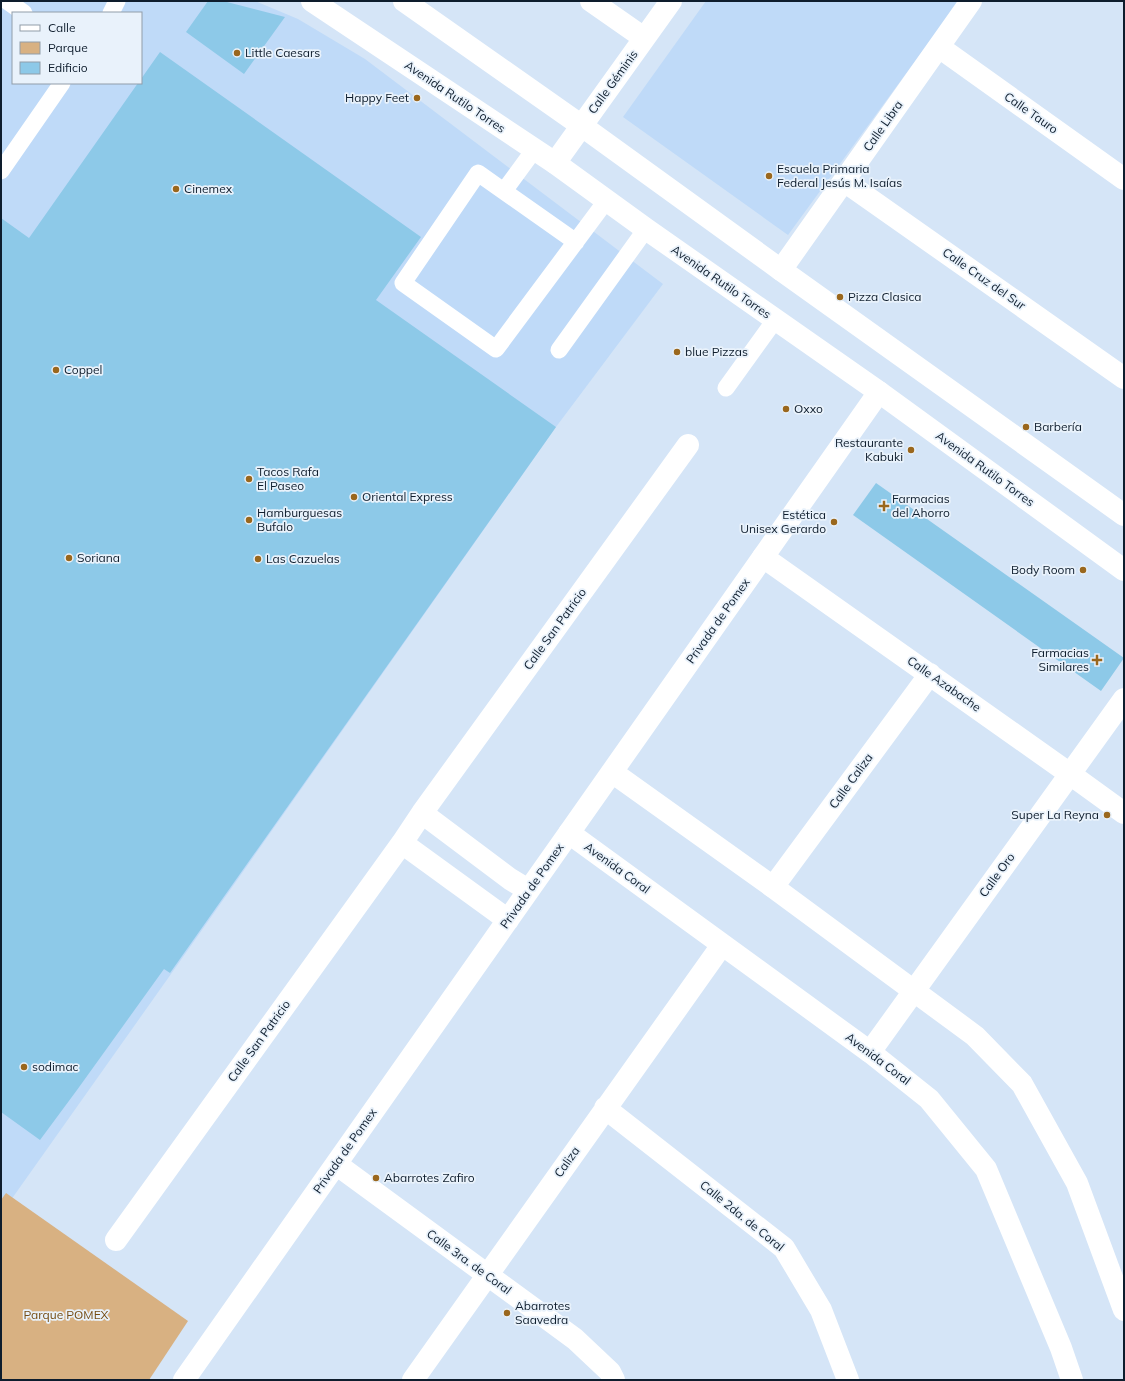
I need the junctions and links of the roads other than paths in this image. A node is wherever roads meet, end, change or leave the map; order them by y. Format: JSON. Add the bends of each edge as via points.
{"nodes":[{"id":1,"x":7,"y":1,"type":"edge"},
{"id":2,"x":117,"y":1,"type":"edge"},
{"id":3,"x":312,"y":1,"type":"edge"},
{"id":4,"x":404,"y":1,"type":"edge"},
{"id":5,"x":591,"y":1,"type":"edge"},
{"id":6,"x":671,"y":1,"type":"edge"},
{"id":7,"x":971,"y":1,"type":"edge"},
{"id":8,"x":23,"y":12,"type":"edge"},
{"id":9,"x":112,"y":12,"type":"edge"},
{"id":10,"x":644,"y":38,"type":"junction"},
{"id":11,"x":938,"y":47,"type":"junction"},
{"id":12,"x":61,"y":84,"type":"edge"},
{"id":13,"x":582,"y":126,"type":"junction"},
{"id":14,"x":534,"y":150,"type":"junction"},
{"id":15,"x":555,"y":163,"type":"junction"},
{"id":16,"x":1,"y":170,"type":"edge"},
{"id":17,"x":1124,"y":179,"type":"edge"},
{"id":18,"x":844,"y":181,"type":"junction"},
{"id":19,"x":504,"y":192,"type":"junction"},
{"id":20,"x":606,"y":200,"type":"junction"},
{"id":21,"x":646,"y":229,"type":"junction"},
{"id":22,"x":576,"y":242,"type":"junction"},
{"id":23,"x":781,"y":270,"type":"junction"},
{"id":24,"x":775,"y":320,"type":"junction"},
{"id":25,"x":559,"y":350,"type":"dead end"},
{"id":26,"x":1124,"y":378,"type":"edge"},
{"id":27,"x":726,"y":388,"type":"dead end"},
{"id":28,"x":879,"y":392,"type":"junction"},
{"id":29,"x":688,"y":445,"type":"dead end"},
{"id":30,"x":1124,"y":515,"type":"edge"},
{"id":31,"x":763,"y":557,"type":"junction"},
{"id":32,"x":1124,"y":570,"type":"edge"},
{"id":33,"x":930,"y":674,"type":"junction"},
{"id":34,"x":1124,"y":699,"type":"edge"},
{"id":35,"x":612,"y":772,"type":"junction"},
{"id":36,"x":1070,"y":774,"type":"junction"},
{"id":37,"x":422,"y":813,"type":"junction"},
{"id":38,"x":1124,"y":814,"type":"edge"},
{"id":39,"x":569,"y":833,"type":"junction"},
{"id":40,"x":402,"y":843,"type":"junction"},
{"id":41,"x":773,"y":887,"type":"junction"},
{"id":42,"x":528,"y":890,"type":"junction"},
{"id":43,"x":508,"y":920,"type":"junction"},
{"id":44,"x":722,"y":945,"type":"junction"},
{"id":45,"x":914,"y":990,"type":"junction"},
{"id":46,"x":870,"y":1052,"type":"junction"},
{"id":47,"x":605,"y":1108,"type":"junction"},
{"id":48,"x":336,"y":1164,"type":"junction"},
{"id":49,"x":116,"y":1240,"type":"dead end"},
{"id":50,"x":488,"y":1276,"type":"junction"},
{"id":51,"x":1124,"y":1310,"type":"edge"},
{"id":52,"x":184,"y":1380,"type":"edge"},
{"id":53,"x":413,"y":1380,"type":"edge"},
{"id":54,"x":614,"y":1380,"type":"edge"},
{"id":55,"x":848,"y":1380,"type":"edge"},
{"id":56,"x":1072,"y":1380,"type":"edge"}],
"edges":[{"from":1,"to":8,"type":"lane"},
{"from":2,"to":9,"type":"lane"},
{"from":3,"to":14,"type":"street","name":"Avenida Rutilo Torres"},
{"from":4,"to":13,"type":"street"},
{"from":5,"to":10,"type":"street"},
{"from":6,"to":10,"type":"street","name":"Calle Géminis"},
{"from":7,"to":11,"type":"street","name":"Calle Libra"},
{"from":10,"to":13,"type":"street","name":"Calle Géminis"},
{"from":11,"to":17,"type":"street","name":"Calle Tauro"},
{"from":11,"to":18,"type":"street","name":"Calle Libra"},
{"from":12,"to":16,"type":"lane"},
{"from":13,"to":15,"type":"street","name":"Calle Géminis"},
{"from":13,"to":23,"type":"street"},
{"from":14,"to":15,"type":"street","name":"Avenida Rutilo Torres"},
{"from":14,"to":19,"type":"lane"},
{"from":15,"to":20,"type":"street","name":"Avenida Rutilo Torres"},
{"from":18,"to":23,"type":"street","name":"Calle Libra"},
{"from":18,"to":26,"type":"street","name":"Calle Cruz del Sur"},
{"from":19,"to":22,"type":"lane"},
{"from":19,"to":22,"type":"lane","via":[[478,173],[403,283],[496,349]]},
{"from":20,"to":21,"type":"street","name":"Avenida Rutilo Torres"},
{"from":20,"to":22,"type":"lane"},
{"from":21,"to":24,"type":"street","name":"Avenida Rutilo Torres"},
{"from":21,"to":25,"type":"lane"},
{"from":23,"to":30,"type":"street"},
{"from":24,"to":27,"type":"lane"},
{"from":24,"to":28,"type":"street","name":"Avenida Rutilo Torres"},
{"from":28,"to":31,"type":"street","name":"Privada de Pomex"},
{"from":28,"to":32,"type":"street","name":"Avenida Rutilo Torres"},
{"from":29,"to":37,"type":"street","name":"Calle San Patricio"},
{"from":31,"to":33,"type":"street","name":"Calle Azabache"},
{"from":31,"to":35,"type":"street","name":"Privada de Pomex"},
{"from":33,"to":36,"type":"street","name":"Calle Azabache"},
{"from":33,"to":41,"type":"street","name":"Calle Caliza"},
{"from":34,"to":36,"type":"street","name":"Calle Oro"},
{"from":35,"to":39,"type":"street","name":"Privada de Pomex"},
{"from":35,"to":41,"type":"street"},
{"from":36,"to":38,"type":"street","name":"Calle Azabache"},
{"from":36,"to":45,"type":"street","name":"Calle Oro"},
{"from":37,"to":40,"type":"street","name":"Calle San Patricio"},
{"from":37,"to":42,"type":"street"},
{"from":39,"to":42,"type":"street","name":"Privada de Pomex"},
{"from":39,"to":44,"type":"street","name":"Avenida Coral"},
{"from":40,"to":43,"type":"street"},
{"from":40,"to":49,"type":"street","name":"Calle San Patricio"},
{"from":41,"to":45,"type":"street"},
{"from":42,"to":43,"type":"street","name":"Privada de Pomex"},
{"from":43,"to":48,"type":"street","name":"Privada de Pomex"},
{"from":44,"to":46,"type":"street","name":"Avenida Coral"},
{"from":44,"to":47,"type":"street","name":"Caliza"},
{"from":45,"to":46,"type":"street","name":"Calle Oro"},
{"from":45,"to":51,"type":"street","via":[[975,1036],[1022,1084],[1077,1183]]},
{"from":46,"to":56,"type":"street","name":"Avenida Coral","via":[[929,1099],[986,1169]]},
{"from":47,"to":50,"type":"street","name":"Caliza"},
{"from":47,"to":55,"type":"street","name":"Calle 2da. de Coral","via":[[784,1248],[821,1310]]},
{"from":48,"to":50,"type":"street","name":"Calle 3ra. de Coral"},
{"from":48,"to":52,"type":"street","name":"Privada de Pomex"},
{"from":50,"to":53,"type":"street","name":"Caliza"},
{"from":50,"to":54,"type":"street","name":"Calle 3ra. de Coral","via":[[575,1339],[610,1372]]}]}
